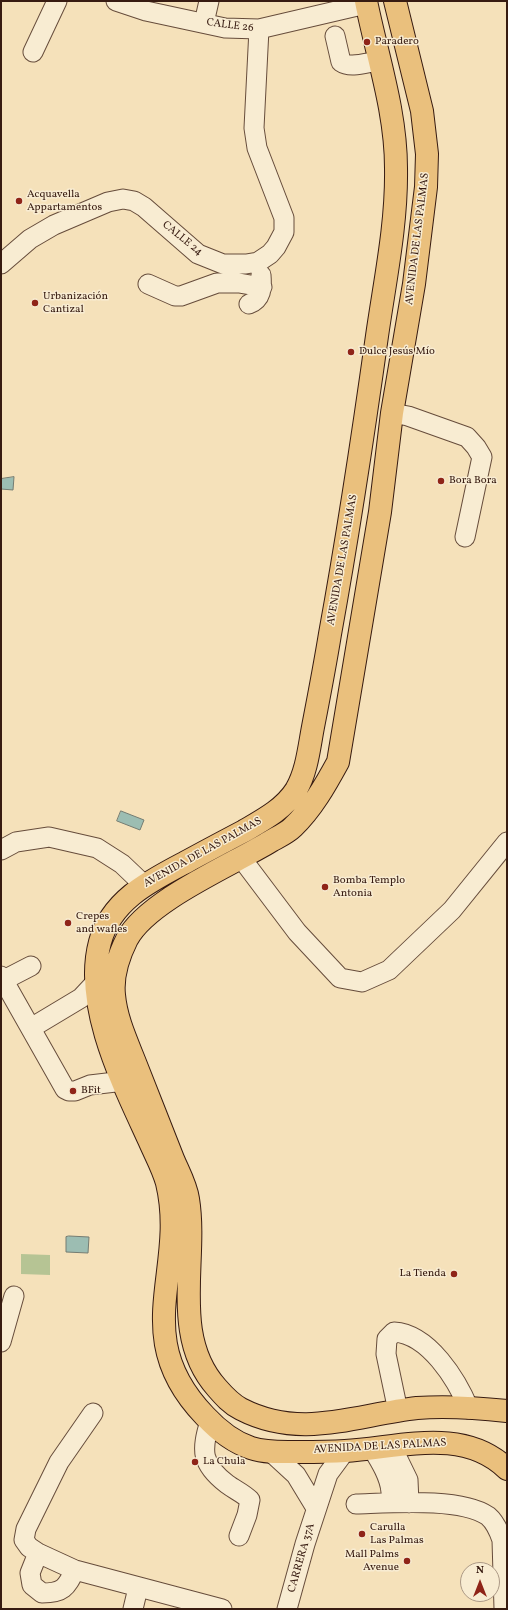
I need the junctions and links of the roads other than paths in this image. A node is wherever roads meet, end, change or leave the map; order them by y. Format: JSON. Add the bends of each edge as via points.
{"nodes":[{"id":1,"x":57,"y":1,"type":"edge"},
{"id":2,"x":116,"y":1,"type":"edge"},
{"id":3,"x":209,"y":1,"type":"edge"},
{"id":4,"x":395,"y":1,"type":"edge"},
{"id":5,"x":366,"y":2,"type":"edge"},
{"id":6,"x":147,"y":6,"type":"edge"},
{"id":7,"x":204,"y":23,"type":"junction"},
{"id":8,"x":259,"y":29,"type":"junction"},
{"id":9,"x":335,"y":36,"type":"dead end"},
{"id":10,"x":33,"y":52,"type":"dead end"},
{"id":11,"x":380,"y":61,"type":"junction"},
{"id":12,"x":258,"y":262,"type":"junction"},
{"id":13,"x":1,"y":264,"type":"edge"},
{"id":14,"x":148,"y":284,"type":"dead end"},
{"id":15,"x":262,"y":287,"type":"junction"},
{"id":16,"x":249,"y":304,"type":"dead end"},
{"id":17,"x":392,"y":413,"type":"junction"},
{"id":18,"x":465,"y":537,"type":"dead end"},
{"id":19,"x":507,"y":842,"type":"edge"},
{"id":20,"x":1,"y":850,"type":"edge"},
{"id":21,"x":242,"y":859,"type":"junction"},
{"id":22,"x":143,"y":884,"type":"junction"},
{"id":23,"x":31,"y":966,"type":"dead end"},
{"id":24,"x":2,"y":978,"type":"edge"},
{"id":25,"x":95,"y":983,"type":"junction"},
{"id":26,"x":31,"y":1028,"type":"junction"},
{"id":27,"x":124,"y":1081,"type":"junction"},
{"id":28,"x":14,"y":1296,"type":"dead end"},
{"id":29,"x":1,"y":1342,"type":"edge"},
{"id":30,"x":469,"y":1409,"type":"junction"},
{"id":31,"x":398,"y":1411,"type":"junction"},
{"id":32,"x":507,"y":1411,"type":"edge"},
{"id":33,"x":93,"y":1413,"type":"dead end"},
{"id":34,"x":210,"y":1421,"type":"junction"},
{"id":35,"x":382,"y":1447,"type":"junction"},
{"id":36,"x":345,"y":1451,"type":"junction"},
{"id":37,"x":271,"y":1452,"type":"junction"},
{"id":38,"x":505,"y":1465,"type":"edge"},
{"id":39,"x":391,"y":1492,"type":"dead end"},
{"id":40,"x":409,"y":1502,"type":"junction"},
{"id":41,"x":356,"y":1504,"type":"dead end"},
{"id":42,"x":316,"y":1508,"type":"junction"},
{"id":43,"x":239,"y":1536,"type":"dead end"},
{"id":44,"x":38,"y":1553,"type":"junction"},
{"id":45,"x":75,"y":1570,"type":"junction"},
{"id":46,"x":138,"y":1588,"type":"junction"},
{"id":47,"x":133,"y":1609,"type":"edge"},
{"id":48,"x":222,"y":1609,"type":"edge"},
{"id":49,"x":287,"y":1609,"type":"edge"},
{"id":50,"x":504,"y":1609,"type":"edge"}],
"edges":[{"from":1,"to":10,"type":"street"},
{"from":2,"to":6,"type":"street","name":"CALLE 26"},
{"from":3,"to":7,"type":"street"},
{"from":4,"to":17,"type":"main road","name":"AVENIDA DE LAS PALMAS","via":[[422,111],[427,154],[426,187],[414,277]]},
{"from":5,"to":8,"type":"street","name":"CALLE 26"},
{"from":5,"to":11,"type":"main road","name":"AVENIDA DE LAS PALMAS"},
{"from":6,"to":7,"type":"street","name":"CALLE 26"},
{"from":7,"to":8,"type":"street","name":"CALLE 26","via":[[225,28]]},
{"from":8,"to":12,"type":"street","via":[[254,128],[257,148],[284,218],[284,232],[276,247]]},
{"from":9,"to":11,"type":"street","via":[[341,62],[345,65]]},
{"from":11,"to":22,"type":"main road","name":"AVENIDA DE LAS PALMAS","via":[[393,118],[396,161],[395,220],[348,534],[303,774],[295,791],[267,818]]},
{"from":12,"to":13,"type":"street","name":"CALLE 24","via":[[223,264],[198,254],[144,207],[134,201],[123,199],[108,202],[54,225],[30,239]]},
{"from":12,"to":15,"type":"street"},
{"from":14,"to":15,"type":"street","via":[[175,296],[217,284],[239,283]]},
{"from":15,"to":16,"type":"street","via":[[257,301]]},
{"from":17,"to":18,"type":"street","via":[[408,416],[467,437],[482,457]]},
{"from":17,"to":21,"type":"main road","name":"AVENIDA DE LAS PALMAS","via":[[380,512],[338,762],[324,788],[292,828]]},
{"from":19,"to":21,"type":"street","via":[[452,910],[389,970],[362,982],[340,978],[298,932]]},
{"from":20,"to":22,"type":"street","via":[[16,842],[49,837],[97,848],[122,864]]},
{"from":21,"to":31,"type":"main road","name":"AVENIDA DE LAS PALMAS","via":[[215,872],[150,912],[129,936],[120,954],[114,993],[119,1024],[188,1197],[191,1241],[190,1328],[197,1358],[212,1382],[236,1407],[273,1422],[296,1426]]},
{"from":22,"to":25,"type":"main road","name":"AVENIDA DE LAS PALMAS","via":[[114,912],[100,939]]},
{"from":23,"to":24,"type":"street"},
{"from":24,"to":26,"type":"street"},
{"from":25,"to":26,"type":"street","via":[[81,998]]},
{"from":25,"to":27,"type":"main road","name":"AVENIDA DE LAS PALMAS","via":[[102,1022]]},
{"from":26,"to":27,"type":"street","via":[[65,1089],[69,1091],[105,1082]]},
{"from":27,"to":34,"type":"main road","name":"AVENIDA DE LAS PALMAS","via":[[167,1184],[172,1226],[164,1300],[167,1353],[173,1370],[188,1395]]},
{"from":28,"to":29,"type":"street"},
{"from":30,"to":31,"type":"main road","name":"AVENIDA DE LAS PALMAS","via":[[421,1408]]},
{"from":30,"to":31,"type":"street","via":[[460,1388],[441,1362],[422,1343],[407,1334],[394,1332],[387,1340],[386,1354]]},
{"from":30,"to":32,"type":"main road","name":"AVENIDA DE LAS PALMAS"},
{"from":33,"to":44,"type":"street","via":[[59,1462],[26,1529],[24,1540]]},
{"from":34,"to":37,"type":"main road","name":"AVENIDA DE LAS PALMAS","via":[[234,1440],[253,1449]]},
{"from":34,"to":43,"type":"street","via":[[203,1446],[207,1465],[227,1484],[250,1500]]},
{"from":35,"to":36,"type":"main road","name":"AVENIDA DE LAS PALMAS"},
{"from":35,"to":38,"type":"main road","name":"AVENIDA DE LAS PALMAS","via":[[449,1442],[478,1449]]},
{"from":35,"to":39,"type":"street","via":[[381,1464]]},
{"from":35,"to":40,"type":"street","via":[[408,1480]]},
{"from":36,"to":37,"type":"main road","name":"AVENIDA DE LAS PALMAS"},
{"from":36,"to":42,"type":"street","name":"CARRERA 37A","via":[[328,1474]]},
{"from":37,"to":42,"type":"street","name":"CARRERA 37A","via":[[296,1475]]},
{"from":40,"to":41,"type":"street"},
{"from":40,"to":50,"type":"street","via":[[466,1506],[488,1517],[499,1530],[502,1540]]},
{"from":42,"to":49,"type":"street","name":"CARRERA 37A"},
{"from":44,"to":45,"type":"street"},
{"from":44,"to":45,"type":"street","via":[[30,1573],[32,1585],[42,1593],[57,1593],[67,1586]]},
{"from":45,"to":46,"type":"street"},
{"from":46,"to":47,"type":"street"},
{"from":46,"to":48,"type":"street"}]}
